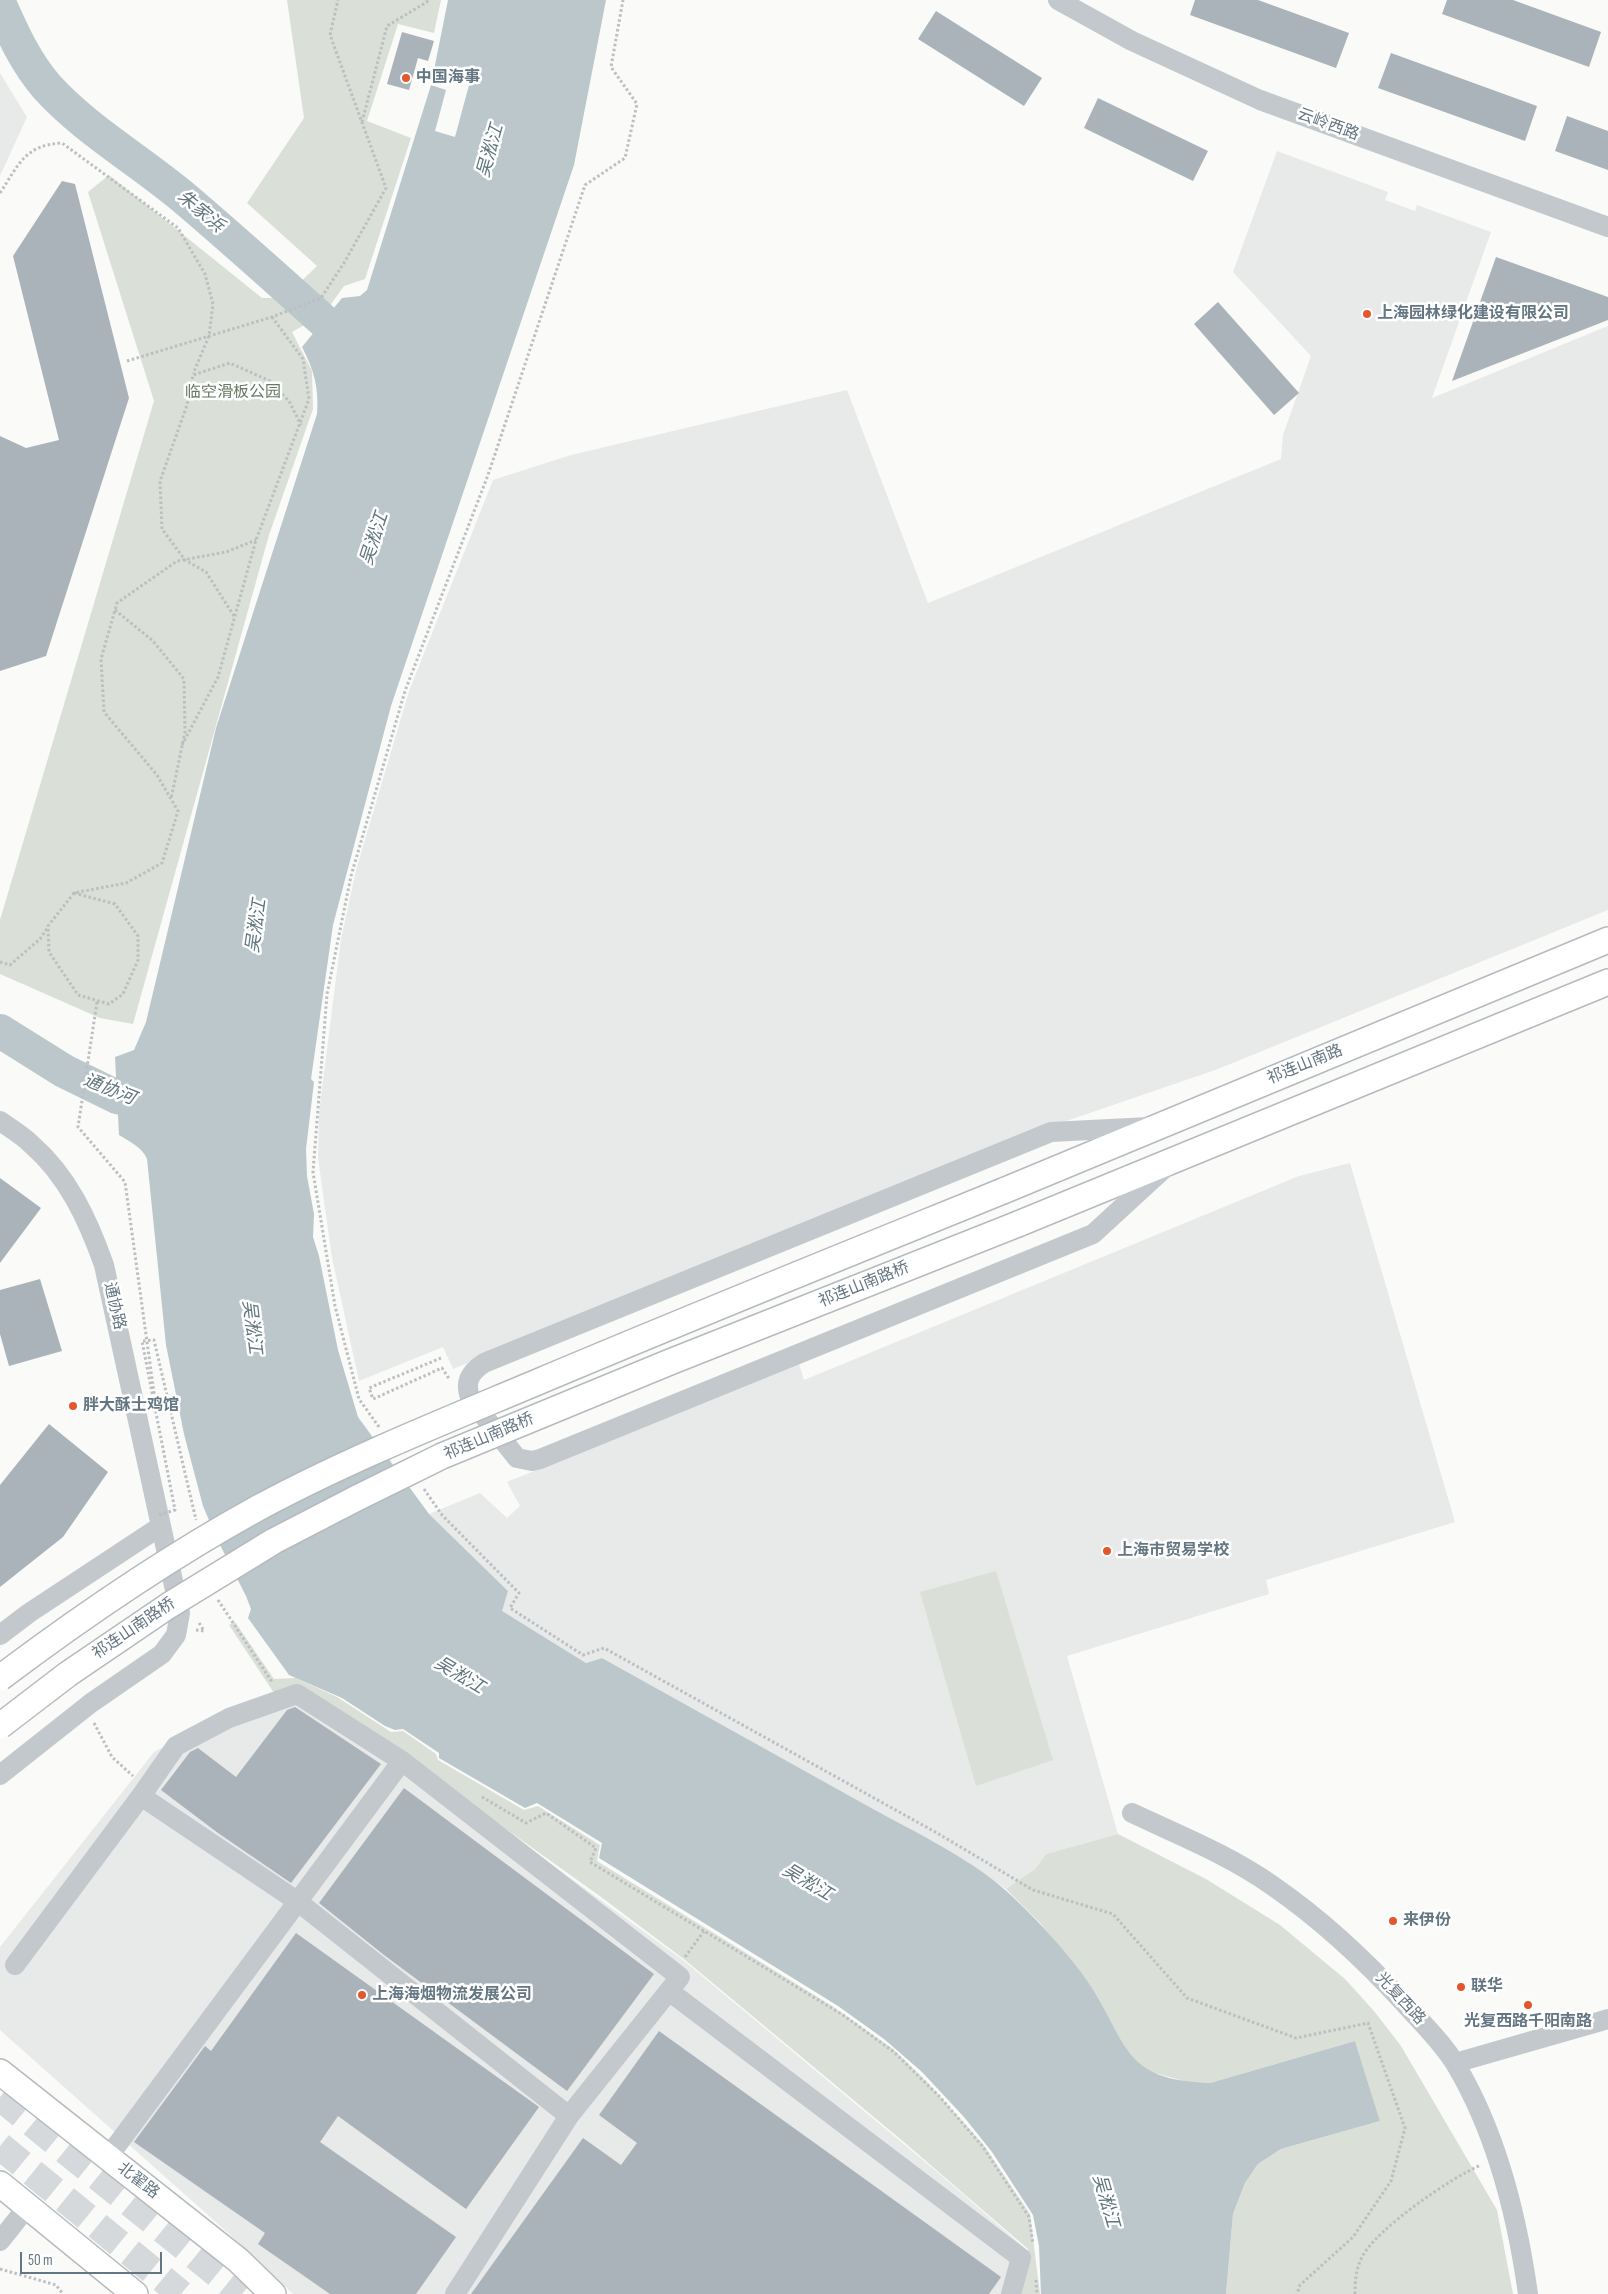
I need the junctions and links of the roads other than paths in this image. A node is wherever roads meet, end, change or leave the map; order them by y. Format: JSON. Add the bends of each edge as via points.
{"nodes":[{"id":1,"x":1058,"y":0,"type":"edge"},
{"id":2,"x":1080,"y":6,"type":"edge"},
{"id":3,"x":1608,"y":227,"type":"edge"},
{"id":4,"x":1608,"y":940,"type":"edge"},
{"id":5,"x":1608,"y":982,"type":"edge"},
{"id":6,"x":0,"y":1121,"type":"edge"},
{"id":7,"x":1158,"y":1126,"type":"junction"},
{"id":8,"x":1173,"y":1160,"type":"junction"},
{"id":9,"x":1003,"y":1191,"type":"joint"},
{"id":10,"x":160,"y":1521,"type":"junction"},
{"id":11,"x":0,"y":1636,"type":"edge"},
{"id":12,"x":0,"y":1678,"type":"edge"},
{"id":13,"x":0,"y":1726,"type":"edge"},
{"id":14,"x":402,"y":1761,"type":"junction"},
{"id":15,"x":0,"y":1775,"type":"edge"},
{"id":16,"x":144,"y":1792,"type":"junction"},
{"id":17,"x":1132,"y":1813,"type":"dead end"},
{"id":18,"x":297,"y":1901,"type":"junction"},
{"id":19,"x":15,"y":1965,"type":"dead end"},
{"id":20,"x":668,"y":1991,"type":"junction"},
{"id":21,"x":1608,"y":2020,"type":"edge"},
{"id":22,"x":1455,"y":2064,"type":"junction"},
{"id":23,"x":0,"y":2072,"type":"edge"},
{"id":24,"x":570,"y":2116,"type":"junction"},
{"id":25,"x":108,"y":2157,"type":"junction"},
{"id":26,"x":0,"y":2184,"type":"edge"},
{"id":27,"x":28,"y":2206,"type":"junction"},
{"id":28,"x":0,"y":2241,"type":"edge"},
{"id":29,"x":135,"y":2294,"type":"edge"},
{"id":30,"x":273,"y":2294,"type":"edge"},
{"id":31,"x":455,"y":2294,"type":"edge"},
{"id":32,"x":1011,"y":2294,"type":"edge"},
{"id":33,"x":1528,"y":2294,"type":"edge"}],
"edges":[{"from":1,"to":2,"type":"street","name":"云岭西路"},
{"from":2,"to":3,"type":"street","name":"云岭西路","via":[[1132,41],[1260,100]]},
{"from":4,"to":7,"type":"main road","name":"祁连山南路"},
{"from":5,"to":8,"type":"main road"},
{"from":6,"to":10,"type":"street","name":"通协路","via":[[31,1144],[53,1167],[75,1196],[91,1227],[106,1273]]},
{"from":7,"to":8,"type":"street","via":[[1051,1132],[484,1363],[473,1370],[467,1390],[471,1400],[511,1452],[524,1460],[540,1459],[1093,1234]]},
{"from":7,"to":9,"type":"main road","name":"祁连山南路"},
{"from":8,"to":13,"type":"main road","name":"祁连山南路桥","bridge":true,"via":[[442,1456],[274,1541],[168,1606],[68,1674]]},
{"from":9,"to":12,"type":"main road","name":"祁连山南路桥","bridge":true,"via":[[657,1331],[339,1467],[256,1509],[148,1575]]},
{"from":10,"to":11,"type":"street"},
{"from":10,"to":15,"type":"street","name":"通协路","via":[[180,1612],[171,1645]]},
{"from":14,"to":16,"type":"street","via":[[297,1694],[230,1718],[176,1746]]},
{"from":14,"to":18,"type":"street"},
{"from":14,"to":20,"type":"street","via":[[680,1977]]},
{"from":16,"to":18,"type":"street"},
{"from":16,"to":19,"type":"street"},
{"from":17,"to":22,"type":"street","name":"光复西路","via":[[1205,1847],[1272,1885],[1336,1933],[1384,1981]]},
{"from":18,"to":24,"type":"street"},
{"from":18,"to":25,"type":"street"},
{"from":20,"to":24,"type":"street"},
{"from":20,"to":32,"type":"street","via":[[1021,2258]]},
{"from":21,"to":22,"type":"street"},
{"from":22,"to":33,"type":"street","name":"光复西路","via":[[1482,2116],[1498,2158],[1523,2252]]},
{"from":23,"to":25,"type":"main road","name":"北翟路"},
{"from":24,"to":31,"type":"street"},
{"from":25,"to":30,"type":"main road","name":"北翟路","via":[[238,2260]]},
{"from":26,"to":27,"type":"main road"},
{"from":27,"to":28,"type":"street"},
{"from":27,"to":29,"type":"main road"}]}
